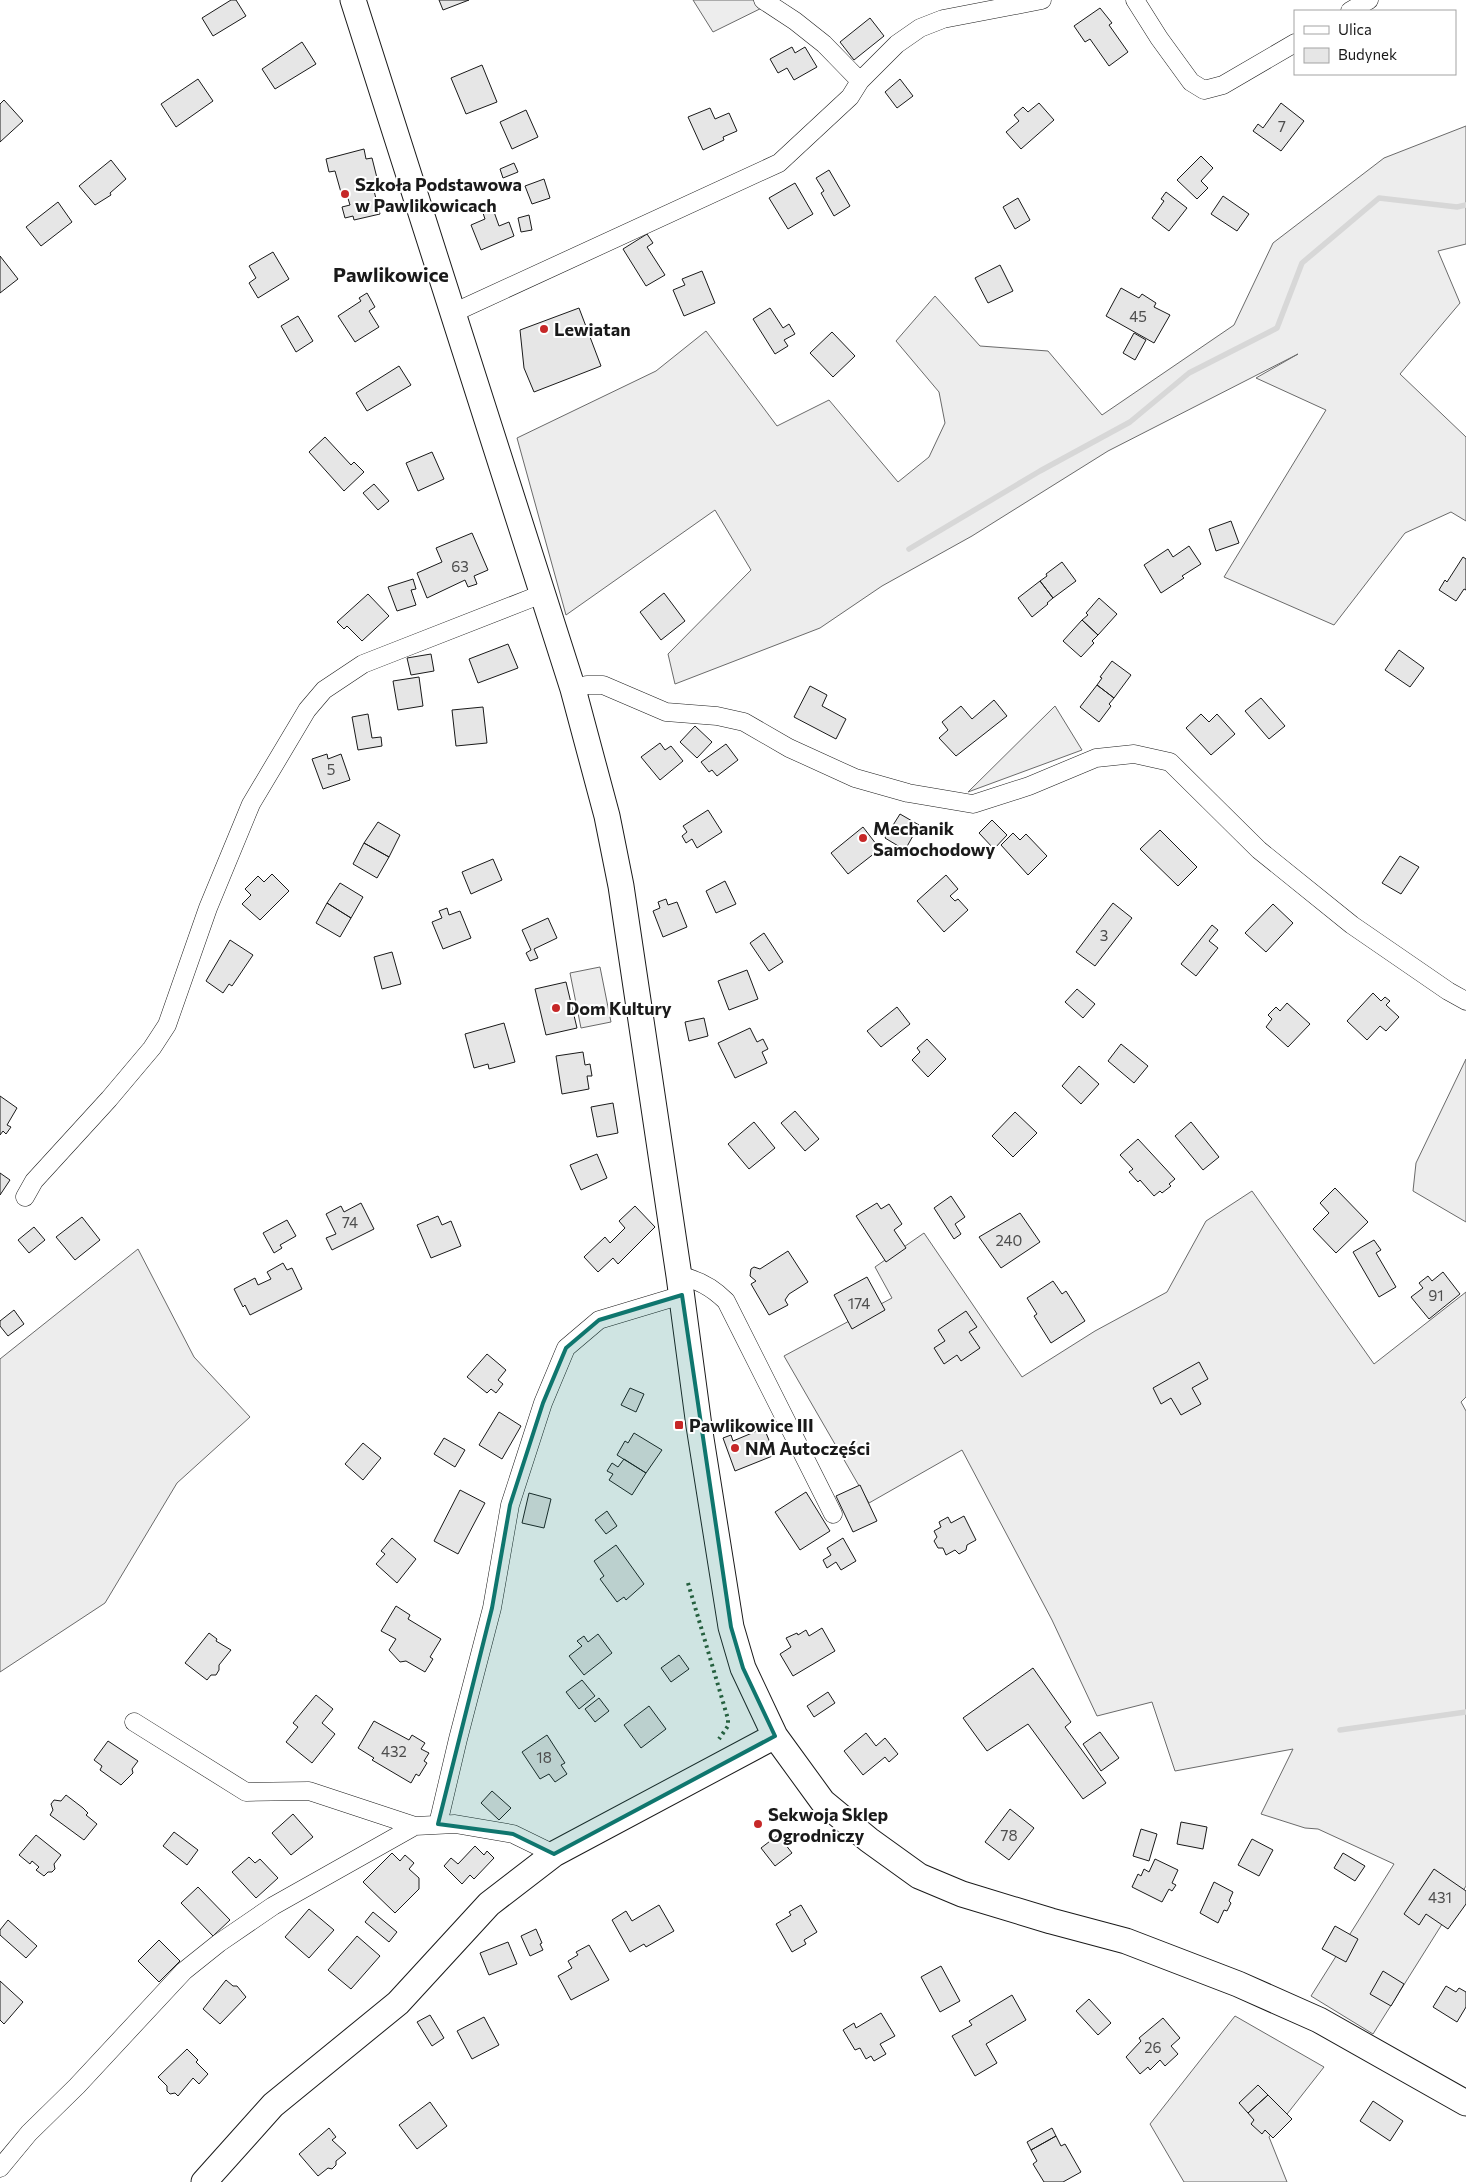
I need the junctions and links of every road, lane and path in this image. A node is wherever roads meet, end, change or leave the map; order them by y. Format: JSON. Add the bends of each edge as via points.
{"nodes":[{"id":1,"x":353,"y":0,"type":"edge"},
{"id":2,"x":763,"y":0,"type":"edge"},
{"id":3,"x":1042,"y":0,"type":"edge"},
{"id":4,"x":1135,"y":0,"type":"edge"},
{"id":5,"x":1369,"y":0,"type":"edge"},
{"id":6,"x":1352,"y":10,"type":"edge"},
{"id":7,"x":1294,"y":45,"type":"edge"},
{"id":8,"x":860,"y":81,"type":"junction"},
{"id":9,"x":453,"y":313,"type":"junction"},
{"id":10,"x":542,"y":594,"type":"junction"},
{"id":11,"x":573,"y":689,"type":"junction"},
{"id":12,"x":1466,"y":1001,"type":"edge"},
{"id":13,"x":25,"y":1197,"type":"dead end"},
{"id":14,"x":680,"y":1285,"type":"junction"},
{"id":15,"x":833,"y":1514,"type":"dead end"},
{"id":16,"x":134,"y":1722,"type":"dead end"},
{"id":17,"x":775,"y":1736,"type":"junction"},
{"id":18,"x":438,"y":1824,"type":"junction"},
{"id":19,"x":415,"y":1826,"type":"junction"},
{"id":20,"x":554,"y":1854,"type":"junction"},
{"id":21,"x":1466,"y":2103,"type":"edge"},
{"id":22,"x":0,"y":2168,"type":"edge"},
{"id":23,"x":204,"y":2182,"type":"edge"}],
"edges":[{"from":1,"to":9,"type":"main road"},
{"from":2,"to":8,"type":"street","via":[[824,44]]},
{"from":3,"to":8,"type":"street","via":[[943,19],[920,28],[897,44]]},
{"from":4,"to":7,"type":"street","via":[[1191,82],[1204,90],[1223,85]]},
{"from":5,"to":6,"type":"street"},
{"from":8,"to":9,"type":"street","via":[[850,97],[779,163]]},
{"from":9,"to":10,"type":"main road"},
{"from":10,"to":11,"type":"main road"},
{"from":10,"to":13,"type":"street","via":[[363,664],[324,690],[307,710],[251,804],[208,908],[167,1025],[110,1099],[34,1181]]},
{"from":11,"to":12,"type":"street","via":[[603,685],[666,712],[717,716],[744,722],[855,778],[908,794],[973,804],[1029,786],[1096,758],[1134,754],[1170,762],[1259,850],[1352,925]]},
{"from":11,"to":14,"type":"main road","via":[[607,816],[621,886]]},
{"from":14,"to":15,"type":"street","via":[[692,1278],[726,1301]]},
{"from":14,"to":17,"type":"main road","via":[[732,1627],[747,1677]]},
{"from":14,"to":18,"type":"street","via":[[600,1320],[566,1348],[543,1403],[510,1505],[492,1608]]},
{"from":16,"to":19,"type":"street","via":[[246,1792],[309,1790]]},
{"from":17,"to":20,"type":"main road"},
{"from":17,"to":21,"type":"main road","via":[[823,1802],[919,1876],[962,1894],[1126,1941],[1238,1984],[1319,2020]]},
{"from":18,"to":19,"type":"street"},
{"from":18,"to":20,"type":"street","via":[[513,1834]]},
{"from":19,"to":22,"type":"street","via":[[272,1906],[184,1971],[29,2133]]},
{"from":20,"to":23,"type":"main road","via":[[489,1904],[398,2003],[273,2105]]}]}
